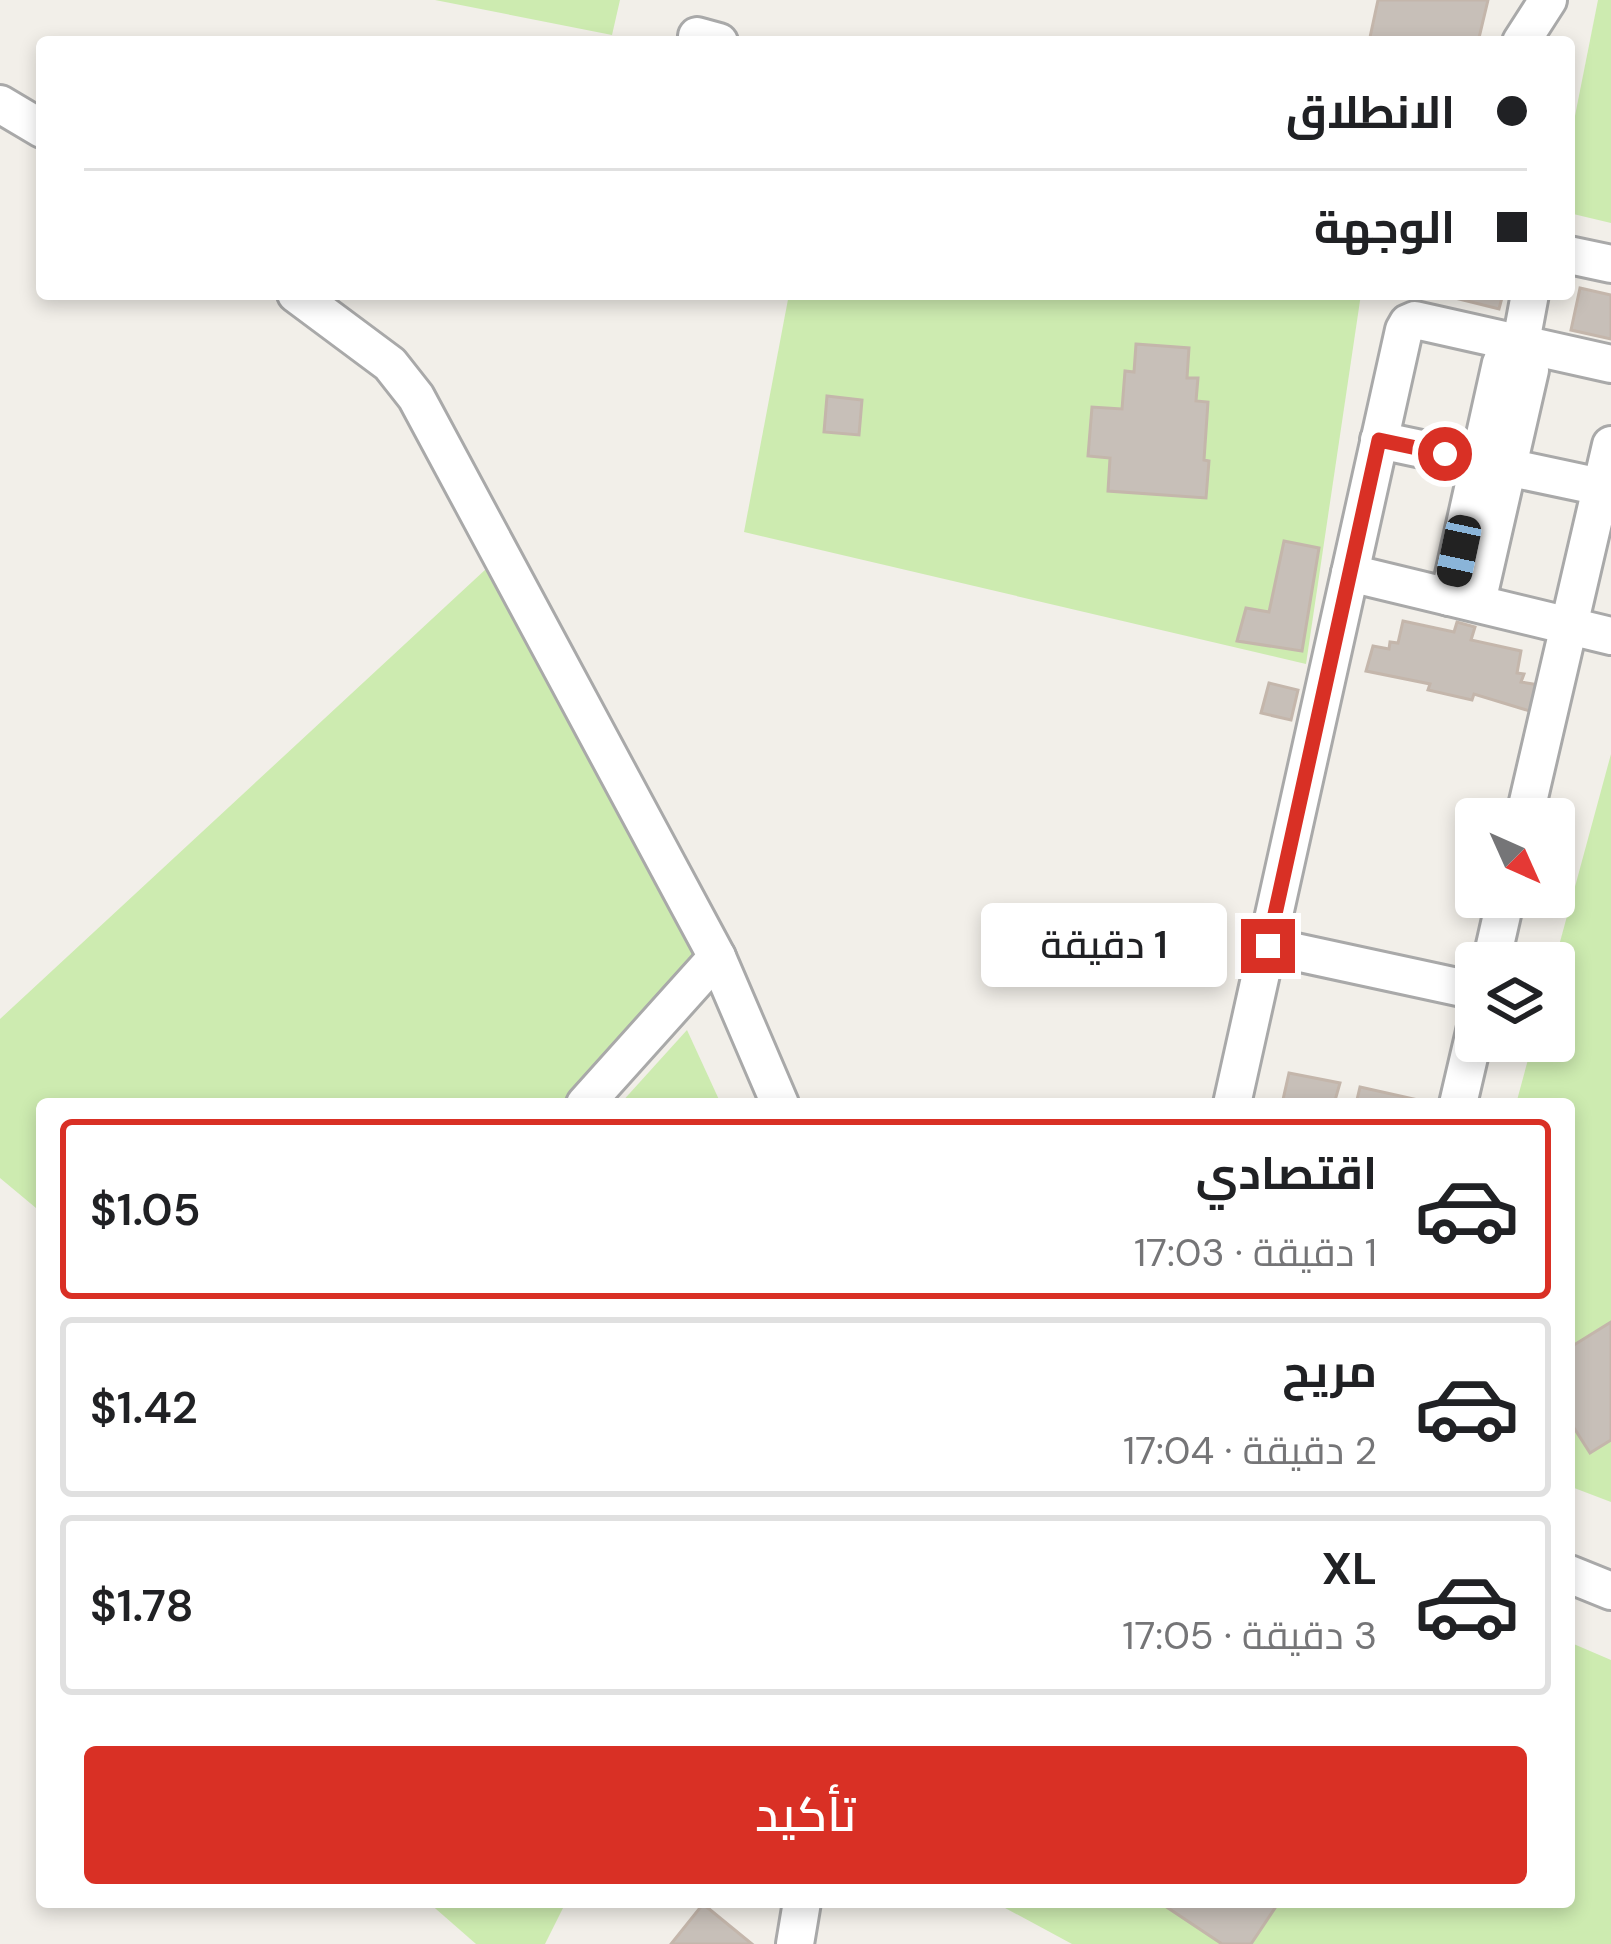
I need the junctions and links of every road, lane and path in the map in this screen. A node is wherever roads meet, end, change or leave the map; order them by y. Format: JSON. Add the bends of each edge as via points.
{"nodes":[{"id":1,"x":1548,"y":0,"type":"edge"},
{"id":2,"x":1525,"y":36,"type":"edge"},
{"id":3,"x":0,"y":104,"type":"edge"},
{"id":4,"x":36,"y":125,"type":"edge"},
{"id":5,"x":1575,"y":256,"type":"edge"},
{"id":6,"x":1611,"y":264,"type":"edge"},
{"id":7,"x":304,"y":300,"type":"edge"},
{"id":8,"x":1529,"y":300,"type":"edge"},
{"id":9,"x":1521,"y":341,"type":"junction"},
{"id":10,"x":1611,"y":364,"type":"edge"},
{"id":11,"x":1379,"y":440,"type":"junction"},
{"id":12,"x":1611,"y":445,"type":"edge"},
{"id":13,"x":1493,"y":464,"type":"junction"},
{"id":14,"x":1602,"y":507,"type":"edge"},
{"id":15,"x":1350,"y":573,"type":"junction"},
{"id":16,"x":1463,"y":600,"type":"junction"},
{"id":17,"x":1569,"y":626,"type":"junction"},
{"id":18,"x":1611,"y":636,"type":"edge"},
{"id":19,"x":1529,"y":798,"type":"edge"},
{"id":20,"x":1268,"y":946,"type":"junction"},
{"id":21,"x":716,"y":957,"type":"junction"},
{"id":22,"x":1455,"y":986,"type":"edge"},
{"id":23,"x":1468,"y":1062,"type":"edge"},
{"id":24,"x":590,"y":1098,"type":"edge"},
{"id":25,"x":777,"y":1098,"type":"edge"},
{"id":26,"x":1233,"y":1098,"type":"edge"},
{"id":27,"x":1459,"y":1098,"type":"edge"},
{"id":28,"x":1575,"y":1576,"type":"edge"},
{"id":29,"x":1611,"y":1591,"type":"edge"},
{"id":30,"x":801,"y":1908,"type":"edge"},
{"id":31,"x":795,"y":1944,"type":"edge"}],
"edges":[{"from":1,"to":2,"type":"street"},
{"from":3,"to":4,"type":"street"},
{"from":5,"to":6,"type":"street"},
{"from":7,"to":21,"type":"street","via":[[390,364],[416,397]]},
{"from":8,"to":9,"type":"street"},
{"from":9,"to":10,"type":"street"},
{"from":9,"to":11,"type":"street","via":[[1408,323]]},
{"from":9,"to":13,"type":"street","via":[[1501,363]]},
{"from":11,"to":13,"type":"street"},
{"from":11,"to":15,"type":"street"},
{"from":12,"to":14,"type":"street"},
{"from":13,"to":14,"type":"street"},
{"from":13,"to":16,"type":"street"},
{"from":14,"to":17,"type":"street"},
{"from":15,"to":16,"type":"street"},
{"from":15,"to":20,"type":"street"},
{"from":16,"to":17,"type":"street"},
{"from":17,"to":18,"type":"street"},
{"from":17,"to":19,"type":"street"},
{"from":20,"to":22,"type":"street"},
{"from":20,"to":26,"type":"street"},
{"from":21,"to":24,"type":"street"},
{"from":21,"to":25,"type":"street"},
{"from":23,"to":27,"type":"street"},
{"from":28,"to":29,"type":"street"},
{"from":30,"to":31,"type":"street"}]}
